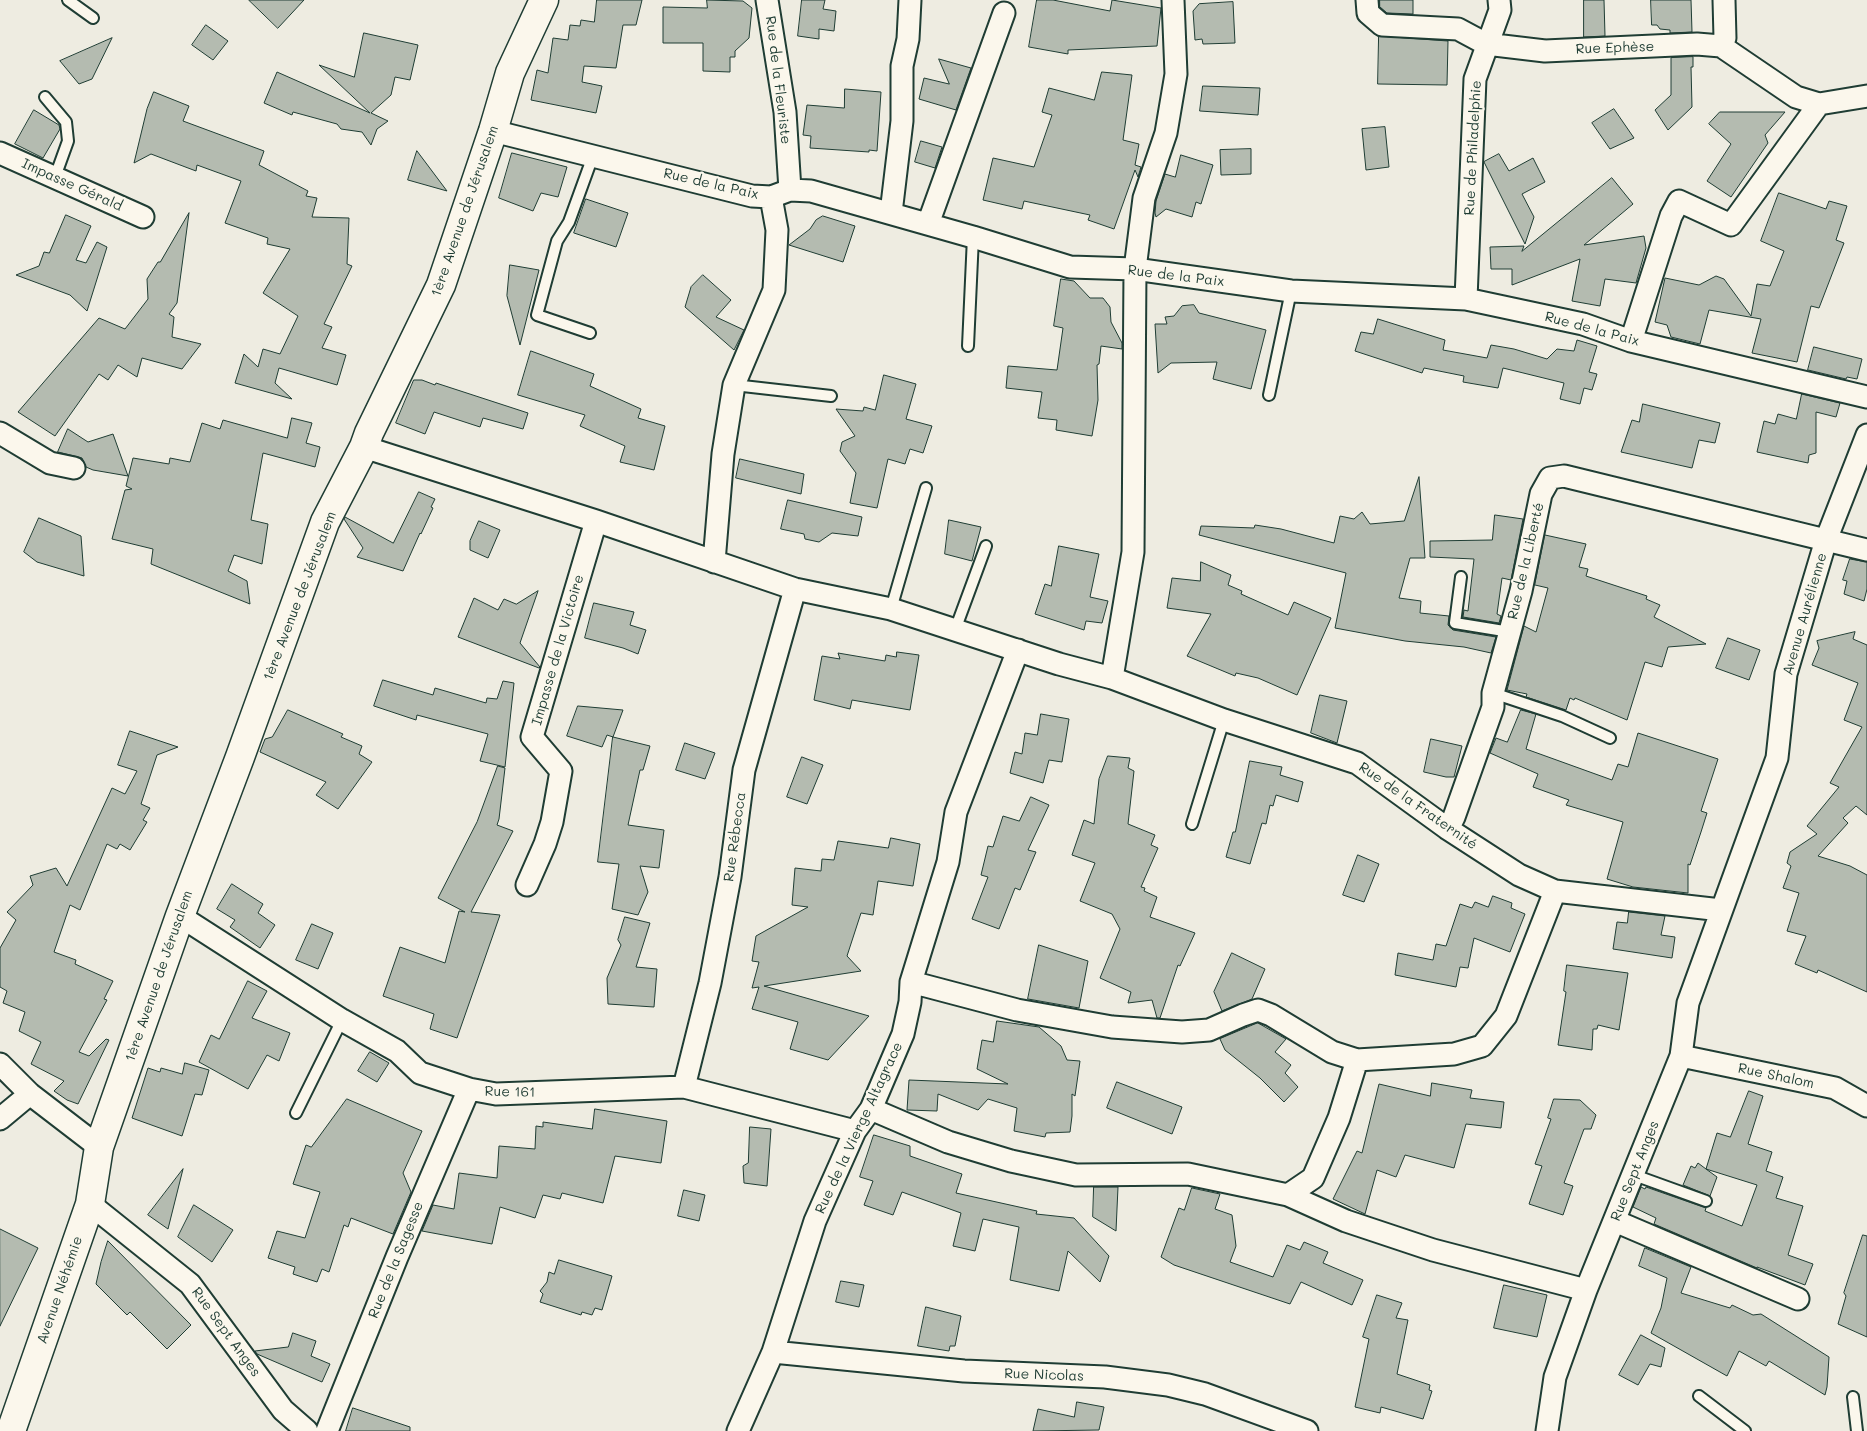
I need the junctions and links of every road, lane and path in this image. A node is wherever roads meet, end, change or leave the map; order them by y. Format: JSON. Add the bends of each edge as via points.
{"nodes":[{"id":1,"x":68,"y":0,"type":"edge"},
{"id":2,"x":544,"y":0,"type":"edge"},
{"id":3,"x":767,"y":0,"type":"edge"},
{"id":4,"x":910,"y":0,"type":"edge"},
{"id":5,"x":1173,"y":0,"type":"edge"},
{"id":6,"x":1367,"y":0,"type":"edge"},
{"id":7,"x":1499,"y":0,"type":"edge"},
{"id":8,"x":1724,"y":0,"type":"edge"},
{"id":9,"x":1004,"y":13,"type":"dead end"},
{"id":10,"x":92,"y":18,"type":"dead end"},
{"id":11,"x":1486,"y":44,"type":"junction"},
{"id":12,"x":1720,"y":46,"type":"junction"},
{"id":13,"x":1867,"y":96,"type":"edge"},
{"id":14,"x":45,"y":97,"type":"dead end"},
{"id":15,"x":1819,"y":104,"type":"junction"},
{"id":16,"x":493,"y":131,"type":"junction"},
{"id":17,"x":0,"y":153,"type":"edge"},
{"id":18,"x":593,"y":156,"type":"junction"},
{"id":19,"x":55,"y":177,"type":"junction"},
{"id":20,"x":780,"y":194,"type":"junction"},
{"id":21,"x":891,"y":213,"type":"junction"},
{"id":22,"x":143,"y":217,"type":"dead end"},
{"id":23,"x":928,"y":224,"type":"junction"},
{"id":24,"x":973,"y":237,"type":"junction"},
{"id":25,"x":1135,"y":269,"type":"junction"},
{"id":26,"x":1291,"y":292,"type":"junction"},
{"id":27,"x":1466,"y":299,"type":"junction"},
{"id":28,"x":590,"y":333,"type":"dead end"},
{"id":29,"x":1631,"y":340,"type":"junction"},
{"id":30,"x":968,"y":346,"type":"dead end"},
{"id":31,"x":734,"y":385,"type":"junction"},
{"id":32,"x":831,"y":396,"type":"dead end"},
{"id":33,"x":1269,"y":396,"type":"dead end"},
{"id":34,"x":1867,"y":397,"type":"edge"},
{"id":35,"x":0,"y":433,"type":"edge"},
{"id":36,"x":1867,"y":435,"type":"edge"},
{"id":37,"x":364,"y":447,"type":"junction"},
{"id":38,"x":74,"y":468,"type":"dead end"},
{"id":39,"x":926,"y":488,"type":"dead end"},
{"id":40,"x":596,"y":521,"type":"junction"},
{"id":41,"x":1826,"y":540,"type":"junction"},
{"id":42,"x":986,"y":546,"type":"dead end"},
{"id":43,"x":1867,"y":550,"type":"edge"},
{"id":44,"x":714,"y":562,"type":"junction"},
{"id":45,"x":1461,"y":577,"type":"dead end"},
{"id":46,"x":795,"y":589,"type":"junction"},
{"id":47,"x":891,"y":609,"type":"junction"},
{"id":48,"x":955,"y":630,"type":"junction"},
{"id":49,"x":1510,"y":632,"type":"junction"},
{"id":50,"x":1018,"y":650,"type":"junction"},
{"id":51,"x":1112,"y":678,"type":"junction"},
{"id":52,"x":1493,"y":693,"type":"junction"},
{"id":53,"x":1224,"y":720,"type":"junction"},
{"id":54,"x":1610,"y":738,"type":"dead end"},
{"id":55,"x":1192,"y":824,"type":"dead end"},
{"id":56,"x":1448,"y":829,"type":"junction"},
{"id":57,"x":527,"y":885,"type":"dead end"},
{"id":58,"x":1555,"y":891,"type":"junction"},
{"id":59,"x":1721,"y":910,"type":"junction"},
{"id":60,"x":180,"y":916,"type":"junction"},
{"id":61,"x":911,"y":982,"type":"junction"},
{"id":62,"x":342,"y":1020,"type":"junction"},
{"id":63,"x":1681,"y":1056,"type":"junction"},
{"id":64,"x":1357,"y":1060,"type":"junction"},
{"id":65,"x":0,"y":1064,"type":"edge"},
{"id":66,"x":684,"y":1087,"type":"junction"},
{"id":67,"x":469,"y":1090,"type":"junction"},
{"id":68,"x":30,"y":1094,"type":"junction"},
{"id":69,"x":1867,"y":1106,"type":"edge"},
{"id":70,"x":871,"y":1109,"type":"junction"},
{"id":71,"x":296,"y":1113,"type":"dead end"},
{"id":72,"x":0,"y":1119,"type":"edge"},
{"id":73,"x":855,"y":1130,"type":"junction"},
{"id":74,"x":99,"y":1147,"type":"junction"},
{"id":75,"x":1634,"y":1175,"type":"junction"},
{"id":76,"x":1288,"y":1195,"type":"junction"},
{"id":77,"x":1706,"y":1202,"type":"dead end"},
{"id":78,"x":90,"y":1204,"type":"junction"},
{"id":79,"x":1615,"y":1221,"type":"junction"},
{"id":80,"x":1586,"y":1290,"type":"junction"},
{"id":81,"x":1798,"y":1299,"type":"dead end"},
{"id":82,"x":773,"y":1352,"type":"junction"},
{"id":83,"x":1699,"y":1396,"type":"dead end"},
{"id":84,"x":1853,"y":1397,"type":"dead end"},
{"id":85,"x":11,"y":1431,"type":"edge"},
{"id":86,"x":307,"y":1431,"type":"edge"},
{"id":87,"x":327,"y":1431,"type":"edge"},
{"id":88,"x":738,"y":1431,"type":"edge"},
{"id":89,"x":1308,"y":1431,"type":"edge"},
{"id":90,"x":1547,"y":1431,"type":"edge"},
{"id":91,"x":1745,"y":1431,"type":"edge"},
{"id":92,"x":1857,"y":1431,"type":"edge"}],
"edges":[{"from":1,"to":10,"type":"lane"},
{"from":2,"to":16,"type":"street","name":"1ère Avenue de Jérusalem","via":[[510,73]]},
{"from":3,"to":20,"type":"street","name":"Rue de la Fleuriste","via":[[785,112]]},
{"from":4,"to":21,"type":"street","via":[[908,39],[902,66],[902,121]]},
{"from":5,"to":25,"type":"street","via":[[1176,74],[1166,133],[1144,198]]},
{"from":6,"to":11,"type":"street","name":"Rue Ephèse","via":[[1368,12],[1382,26],[1458,29]]},
{"from":7,"to":11,"type":"street","name":"Rue de Philadelphie","via":[[1500,10]]},
{"from":8,"to":12,"type":"street","via":[[1725,38]]},
{"from":9,"to":23,"type":"street"},
{"from":11,"to":12,"type":"street","name":"Rue Ephèse","via":[[1545,51],[1697,44]]},
{"from":11,"to":27,"type":"street","name":"Rue de Philadelphie","via":[[1475,79]]},
{"from":12,"to":15,"type":"street","name":"Rue Ephèse","via":[[1796,97]]},
{"from":13,"to":15,"type":"street","name":"Rue Ephèse"},
{"from":14,"to":19,"type":"lane","via":[[66,122],[68,141]]},
{"from":15,"to":29,"type":"street","via":[[1731,226],[1679,201],[1671,216]]},
{"from":16,"to":18,"type":"street","name":"Rue de la Paix"},
{"from":16,"to":37,"type":"street","name":"1ère Avenue de Jérusalem","via":[[441,285]]},
{"from":17,"to":19,"type":"street","name":"Impasse Gérald"},
{"from":18,"to":20,"type":"street","name":"Rue de la Paix","via":[[752,196]]},
{"from":18,"to":28,"type":"lane","via":[[569,222],[557,241],[537,316]]},
{"from":19,"to":22,"type":"street","name":"Impasse Gérald"},
{"from":20,"to":21,"type":"street","name":"Rue de la Paix","via":[[812,191]]},
{"from":20,"to":31,"type":"street","name":"Rue de la Fleuriste","via":[[774,290]]},
{"from":21,"to":23,"type":"street","name":"Rue de la Paix"},
{"from":23,"to":24,"type":"street","name":"Rue de la Paix"},
{"from":24,"to":25,"type":"street","name":"Rue de la Paix","via":[[1070,267]]},
{"from":24,"to":30,"type":"lane"},
{"from":25,"to":26,"type":"street","name":"Rue de la Paix"},
{"from":25,"to":51,"type":"street","via":[[1133,552]]},
{"from":26,"to":27,"type":"street","name":"Rue de la Paix"},
{"from":26,"to":33,"type":"lane"},
{"from":27,"to":29,"type":"street","name":"Rue de la Paix","via":[[1583,324]]},
{"from":29,"to":34,"type":"street","name":"Rue de la Paix"},
{"from":31,"to":32,"type":"lane"},
{"from":31,"to":44,"type":"street","name":"Rue de la Fleuriste","via":[[723,454]]},
{"from":35,"to":38,"type":"street","via":[[50,463]]},
{"from":36,"to":41,"type":"street","name":"Avenue Aurélienne"},
{"from":37,"to":40,"type":"street","name":"Rue de la Fraternité"},
{"from":37,"to":60,"type":"street","name":"1ère Avenue de Jérusalem","via":[[325,522]]},
{"from":39,"to":47,"type":"lane"},
{"from":40,"to":44,"type":"street","name":"Rue de la Fraternité"},
{"from":40,"to":57,"type":"street","name":"Impasse de la Victoire","via":[[532,737],[561,771],[552,822]]},
{"from":41,"to":43,"type":"street"},
{"from":41,"to":49,"type":"street","name":"Rue de la Liberté","via":[[1564,476],[1550,478],[1541,494]]},
{"from":41,"to":59,"type":"street","name":"Avenue Aurélienne","via":[[1786,674],[1777,758]]},
{"from":42,"to":48,"type":"lane"},
{"from":44,"to":46,"type":"street","name":"Rue de la Fraternité"},
{"from":45,"to":49,"type":"lane","via":[[1455,623]]},
{"from":46,"to":47,"type":"street","name":"Rue de la Fraternité"},
{"from":46,"to":66,"type":"street","name":"Rue Rébecca","via":[[744,770],[730,877],[710,983]]},
{"from":47,"to":48,"type":"street","name":"Rue de la Fraternité"},
{"from":48,"to":50,"type":"street","name":"Rue de la Fraternité"},
{"from":49,"to":52,"type":"street","name":"Rue de la Liberté"},
{"from":50,"to":51,"type":"street","name":"Rue de la Fraternité"},
{"from":50,"to":61,"type":"street","name":"Rue de la Vierge Altagrace","via":[[956,812],[948,862]]},
{"from":51,"to":53,"type":"street","name":"Rue de la Fraternité"},
{"from":52,"to":54,"type":"lane","via":[[1562,716]]},
{"from":52,"to":56,"type":"street","name":"Rue de la Liberté","via":[[1493,707]]},
{"from":53,"to":55,"type":"lane"},
{"from":53,"to":56,"type":"street","name":"Rue de la Fraternité","via":[[1358,763]]},
{"from":56,"to":58,"type":"street","name":"Rue de la Fraternité","via":[[1519,875]]},
{"from":58,"to":59,"type":"street","name":"Rue de la Fraternité"},
{"from":58,"to":64,"type":"street","via":[[1506,1016],[1482,1046],[1454,1054]]},
{"from":59,"to":63,"type":"street","name":"Rue Sept Anges","via":[[1688,1003]]},
{"from":60,"to":62,"type":"street","name":"Rue 161"},
{"from":60,"to":74,"type":"street","name":"1ère Avenue de Jérusalem"},
{"from":61,"to":64,"type":"street","via":[[1017,1010],[1112,1027],[1182,1032],[1209,1030],[1258,1010],[1332,1052]]},
{"from":61,"to":70,"type":"street","name":"Rue de la Vierge Altagrace","via":[[903,1034]]},
{"from":62,"to":67,"type":"street","name":"Rue 161","via":[[397,1050],[420,1073]]},
{"from":62,"to":71,"type":"lane"},
{"from":63,"to":69,"type":"street","name":"Rue Shalom","via":[[1835,1088]]},
{"from":63,"to":75,"type":"street","name":"Rue Sept Anges"},
{"from":64,"to":76,"type":"street","via":[[1339,1118],[1313,1178]]},
{"from":65,"to":68,"type":"street"},
{"from":66,"to":67,"type":"street","name":"Rue 161","via":[[496,1094]]},
{"from":66,"to":73,"type":"street","name":"Rue 161"},
{"from":67,"to":87,"type":"street","name":"Rue de la Sagesse"},
{"from":68,"to":72,"type":"street"},
{"from":68,"to":74,"type":"street"},
{"from":70,"to":73,"type":"street","name":"Rue de la Vierge Altagrace"},
{"from":70,"to":76,"type":"street","via":[[948,1142],[1011,1161],[1076,1175],[1188,1174]]},
{"from":73,"to":82,"type":"street","name":"Rue de la Vierge Altagrace","via":[[815,1221]]},
{"from":74,"to":78,"type":"street","name":"Avenue Néhémie"},
{"from":75,"to":77,"type":"lane"},
{"from":75,"to":79,"type":"street","name":"Rue Sept Anges"},
{"from":76,"to":80,"type":"street","via":[[1346,1221],[1433,1250]]},
{"from":78,"to":85,"type":"street","name":"Avenue Néhémie"},
{"from":78,"to":86,"type":"street","name":"Rue Sept Anges","via":[[190,1284],[283,1410]]},
{"from":79,"to":80,"type":"street","name":"Rue Sept Anges"},
{"from":79,"to":81,"type":"street"},
{"from":80,"to":90,"type":"street","name":"Rue Sept Anges","via":[[1555,1377]]},
{"from":82,"to":88,"type":"street","name":"Rue de la Vierge Altagrace"},
{"from":82,"to":89,"type":"street","name":"Rue Nicolas","via":[[964,1372],[1106,1377],[1168,1385],[1205,1394]]},
{"from":83,"to":91,"type":"lane"},
{"from":84,"to":92,"type":"lane"}]}
